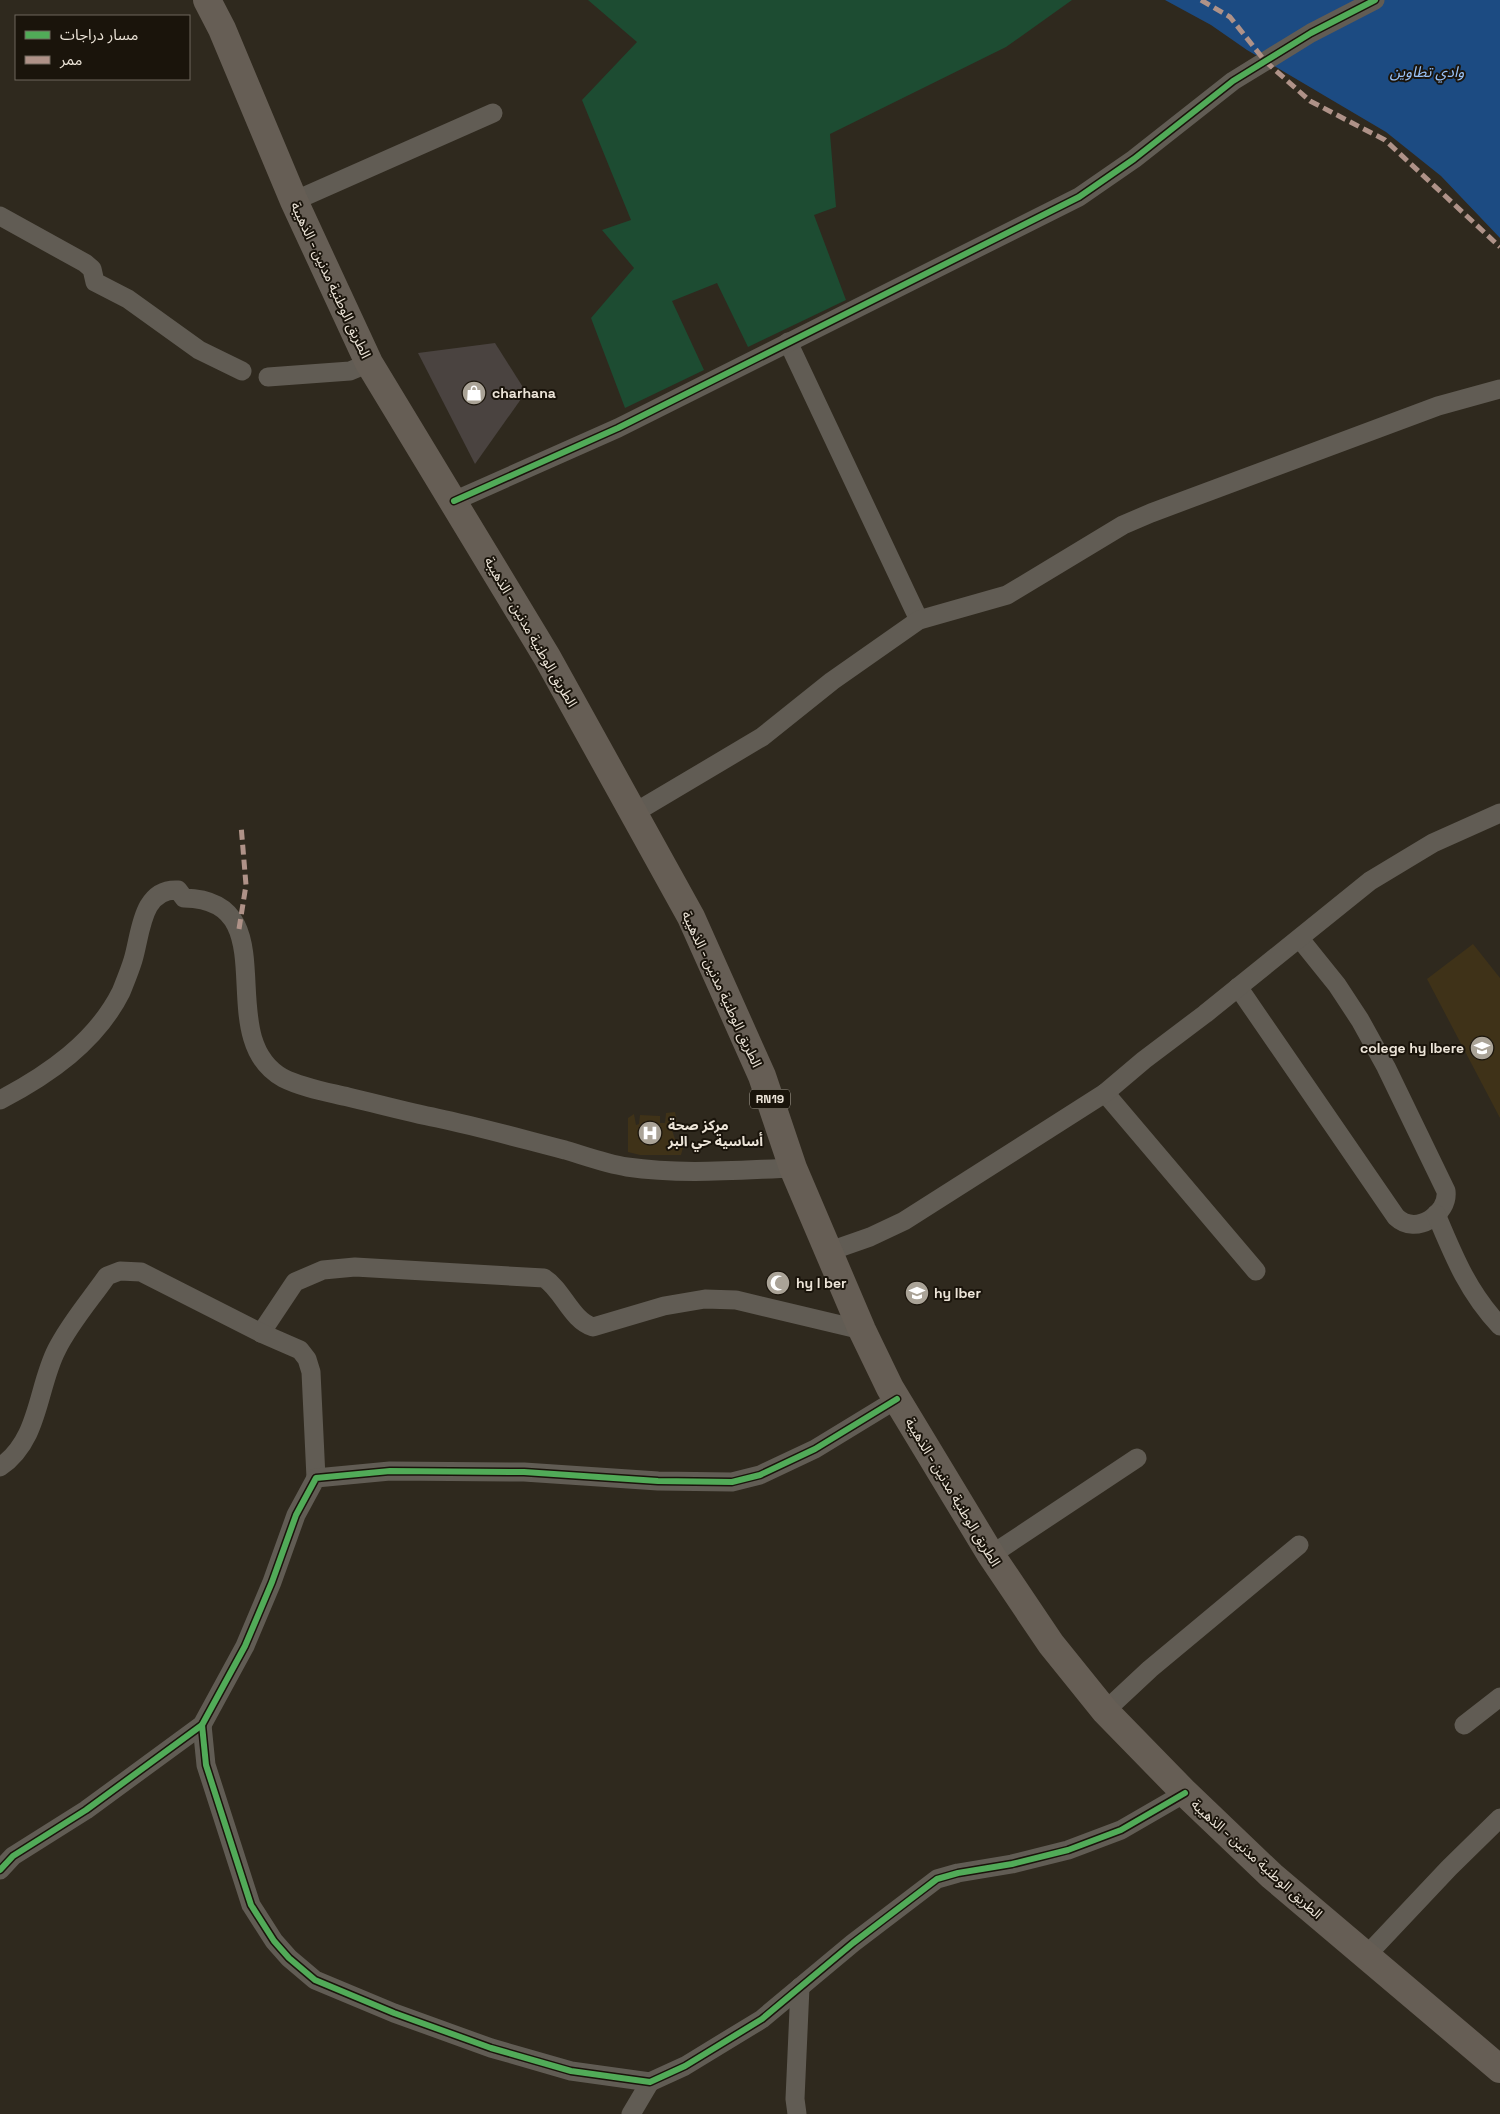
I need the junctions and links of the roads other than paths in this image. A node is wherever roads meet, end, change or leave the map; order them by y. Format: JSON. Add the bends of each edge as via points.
{"nodes":[{"id":1,"x":207,"y":0,"type":"edge"},
{"id":2,"x":1375,"y":0,"type":"edge"},
{"id":3,"x":493,"y":113,"type":"dead end"},
{"id":4,"x":294,"y":201,"type":"junction"},
{"id":5,"x":0,"y":216,"type":"edge"},
{"id":6,"x":788,"y":342,"type":"junction"},
{"id":7,"x":369,"y":363,"type":"junction"},
{"id":8,"x":242,"y":372,"type":"dead end"},
{"id":9,"x":268,"y":377,"type":"dead end"},
{"id":10,"x":1500,"y":389,"type":"edge"},
{"id":11,"x":454,"y":502,"type":"junction"},
{"id":12,"x":919,"y":620,"type":"junction"},
{"id":13,"x":634,"y":813,"type":"junction"},
{"id":14,"x":1500,"y":813,"type":"edge"},
{"id":15,"x":1300,"y":939,"type":"junction"},
{"id":16,"x":1238,"y":987,"type":"junction"},
{"id":17,"x":1105,"y":1093,"type":"junction"},
{"id":18,"x":0,"y":1100,"type":"edge"},
{"id":19,"x":794,"y":1168,"type":"junction"},
{"id":20,"x":1436,"y":1214,"type":"junction"},
{"id":21,"x":830,"y":1251,"type":"junction"},
{"id":22,"x":1256,"y":1271,"type":"dead end"},
{"id":23,"x":1500,"y":1326,"type":"edge"},
{"id":24,"x":862,"y":1330,"type":"junction"},
{"id":25,"x":261,"y":1333,"type":"junction"},
{"id":26,"x":897,"y":1399,"type":"junction"},
{"id":27,"x":1137,"y":1458,"type":"dead end"},
{"id":28,"x":0,"y":1467,"type":"edge"},
{"id":29,"x":316,"y":1478,"type":"junction"},
{"id":30,"x":1299,"y":1545,"type":"dead end"},
{"id":31,"x":991,"y":1555,"type":"junction"},
{"id":32,"x":1500,"y":1697,"type":"edge"},
{"id":33,"x":1105,"y":1712,"type":"junction"},
{"id":34,"x":202,"y":1725,"type":"junction"},
{"id":35,"x":1464,"y":1725,"type":"dead end"},
{"id":36,"x":1185,"y":1793,"type":"junction"},
{"id":37,"x":1500,"y":1818,"type":"edge"},
{"id":38,"x":0,"y":1870,"type":"edge"},
{"id":39,"x":1366,"y":1956,"type":"junction"},
{"id":40,"x":800,"y":1987,"type":"junction"},
{"id":41,"x":1500,"y":2070,"type":"edge"},
{"id":42,"x":650,"y":2082,"type":"junction"},
{"id":43,"x":631,"y":2114,"type":"edge"},
{"id":44,"x":797,"y":2114,"type":"edge"}],
"edges":[{"from":1,"to":4,"type":"main road","name":"الطريق الوطنية مدنين - الذهيبة","number":"RN19"},
{"from":2,"to":6,"type":"street","via":[[1311,33],[1233,81],[1134,160],[1078,197]]},
{"from":3,"to":4,"type":"street"},
{"from":4,"to":7,"type":"main road","name":"الطريق الوطنية مدنين - الذهيبة","number":"RN19"},
{"from":5,"to":8,"type":"street","via":[[85,263],[92,269],[95,282],[128,299],[198,350]]},
{"from":6,"to":11,"type":"street","via":[[618,428]]},
{"from":6,"to":12,"type":"street"},
{"from":7,"to":9,"type":"street","via":[[350,371]]},
{"from":7,"to":11,"type":"main road","name":"الطريق الوطنية مدنين - الذهيبة","number":"RN19"},
{"from":10,"to":12,"type":"street","via":[[1438,406],[1151,513],[1122,525],[1006,595]]},
{"from":11,"to":13,"type":"main road","name":"الطريق الوطنية مدنين - الذهيبة","number":"RN19","via":[[547,657]]},
{"from":12,"to":13,"type":"street","via":[[832,681],[762,737]]},
{"from":13,"to":19,"type":"main road","name":"الطريق الوطنية مدنين - الذهيبة","number":"RN19","via":[[691,917],[758,1067]]},
{"from":14,"to":15,"type":"street","via":[[1432,844],[1370,881]]},
{"from":15,"to":16,"type":"street"},
{"from":15,"to":20,"type":"street","via":[[1360,1020],[1442,1181],[1446,1191],[1445,1202]]},
{"from":16,"to":17,"type":"street"},
{"from":16,"to":20,"type":"street","via":[[1396,1217],[1406,1225],[1417,1226]]},
{"from":17,"to":21,"type":"street","via":[[904,1221]]},
{"from":17,"to":22,"type":"street"},
{"from":18,"to":19,"type":"street","via":[[53,1070],[99,1025],[124,985],[145,910],[154,898],[178,890],[184,898],[200,898],[227,910],[239,929],[249,1020],[256,1052],[265,1064],[284,1078],[317,1090],[483,1128],[626,1167],[672,1171]]},
{"from":19,"to":21,"type":"main road","name":"الطريق الوطنية مدنين - الذهيبة","number":"RN19"},
{"from":20,"to":23,"type":"street","via":[[1462,1275]]},
{"from":21,"to":24,"type":"main road","name":"الطريق الوطنية مدنين - الذهيبة","number":"RN19","via":[[843,1291]]},
{"from":24,"to":25,"type":"street","via":[[736,1300],[704,1299],[664,1306],[593,1327],[580,1318],[552,1283],[544,1278],[356,1267],[323,1270],[295,1282]]},
{"from":24,"to":26,"type":"main road","name":"الطريق الوطنية مدنين - الذهيبة","number":"RN19"},
{"from":25,"to":28,"type":"street","via":[[141,1272],[107,1276],[58,1346],[49,1366],[34,1422]]},
{"from":25,"to":29,"type":"street","via":[[300,1350],[307,1359],[314,1404]]},
{"from":26,"to":29,"type":"street","via":[[815,1449],[760,1475],[732,1482],[514,1472],[390,1471]]},
{"from":26,"to":31,"type":"main road","name":"الطريق الوطنية مدنين - الذهيبة","number":"RN19"},
{"from":27,"to":31,"type":"street"},
{"from":29,"to":34,"type":"street","via":[[296,1515],[245,1646]]},
{"from":30,"to":33,"type":"street"},
{"from":31,"to":33,"type":"main road","name":"الطريق الوطنية مدنين - الذهيبة","number":"RN19","via":[[1051,1644]]},
{"from":32,"to":35,"type":"street"},
{"from":33,"to":36,"type":"main road","name":"الطريق الوطنية مدنين - الذهيبة","number":"RN19"},
{"from":34,"to":38,"type":"street","via":[[86,1810],[13,1856]]},
{"from":34,"to":42,"type":"street","via":[[206,1765],[252,1905],[274,1941],[315,1980],[394,2014],[491,2048],[571,2071]]},
{"from":36,"to":39,"type":"main road","name":"الطريق الوطنية مدنين - الذهيبة","number":"RN19","via":[[1251,1858]]},
{"from":36,"to":40,"type":"street","via":[[1121,1830],[1068,1850],[937,1879]]},
{"from":37,"to":39,"type":"street"},
{"from":39,"to":41,"type":"main road","name":"الطريق الوطنية مدنين - الذهيبة","number":"RN19"},
{"from":40,"to":42,"type":"street","via":[[762,2019],[685,2066]]},
{"from":40,"to":44,"type":"street","via":[[794,2099]]},
{"from":42,"to":43,"type":"street"}]}
